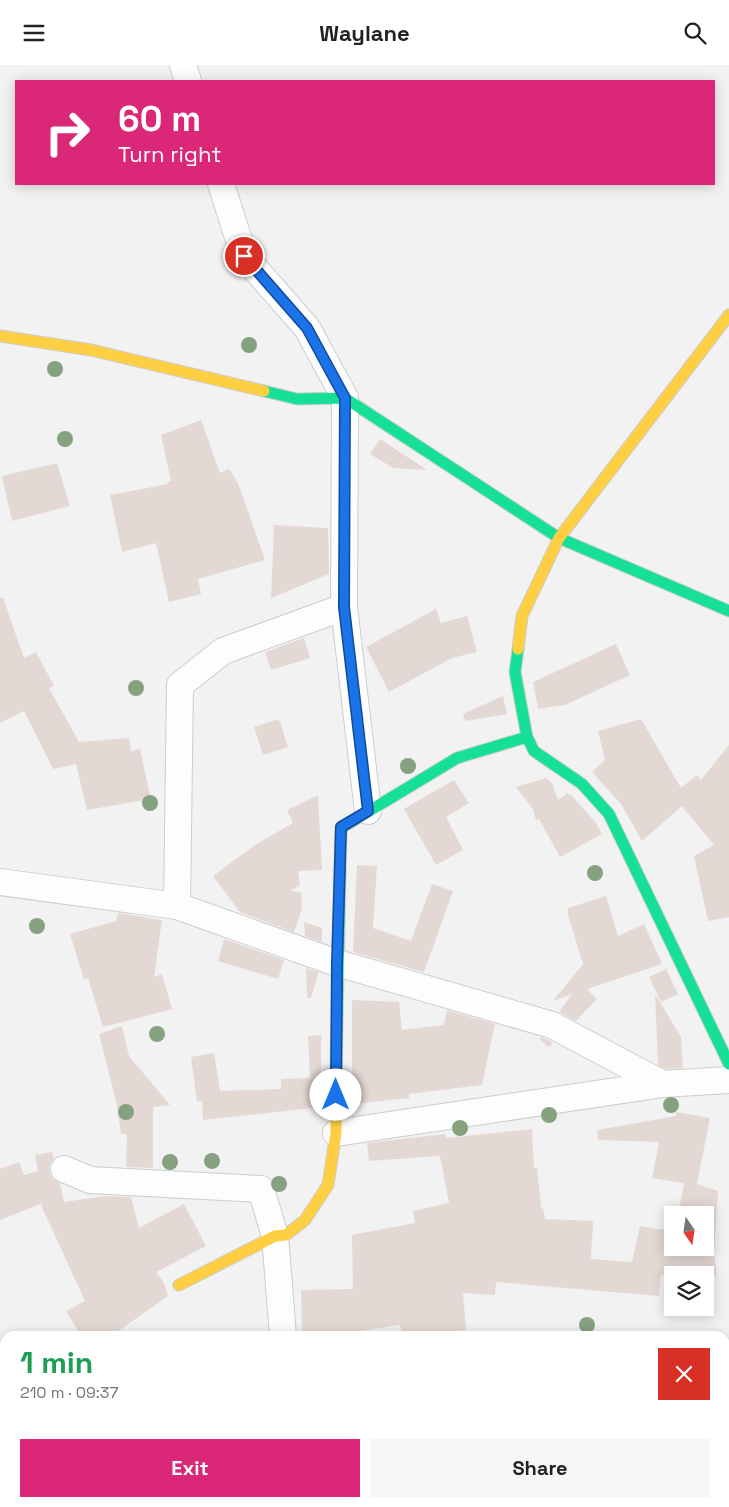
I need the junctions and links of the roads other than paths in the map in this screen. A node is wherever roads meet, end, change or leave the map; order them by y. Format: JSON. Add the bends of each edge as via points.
{"nodes":[{"id":1,"x":183,"y":65,"type":"edge"},
{"id":2,"x":188,"y":80,"type":"edge"},
{"id":3,"x":221,"y":185,"type":"edge"},
{"id":4,"x":729,"y":315,"type":"edge"},
{"id":5,"x":0,"y":336,"type":"edge"},
{"id":6,"x":345,"y":398,"type":"junction"},
{"id":7,"x":559,"y":538,"type":"junction"},
{"id":8,"x":344,"y":607,"type":"junction"},
{"id":9,"x":729,"y":611,"type":"edge"},
{"id":10,"x":527,"y":737,"type":"junction"},
{"id":11,"x":368,"y":811,"type":"junction"},
{"id":12,"x":0,"y":882,"type":"edge"},
{"id":13,"x":177,"y":906,"type":"junction"},
{"id":14,"x":337,"y":963,"type":"junction"},
{"id":15,"x":729,"y":1064,"type":"edge"},
{"id":16,"x":729,"y":1080,"type":"edge"},
{"id":17,"x":663,"y":1084,"type":"junction"},
{"id":18,"x":336,"y":1133,"type":"junction"},
{"id":19,"x":64,"y":1169,"type":"dead end"},
{"id":20,"x":275,"y":1236,"type":"junction"},
{"id":21,"x":179,"y":1285,"type":"dead end"},
{"id":22,"x":283,"y":1331,"type":"edge"}],
"edges":[{"from":1,"to":2,"type":"street"},
{"from":3,"to":6,"type":"street","via":[[244,256],[307,328]]},
{"from":4,"to":7,"type":"street"},
{"from":5,"to":6,"type":"street","via":[[91,350],[298,399]]},
{"from":6,"to":7,"type":"street"},
{"from":6,"to":8,"type":"street"},
{"from":7,"to":9,"type":"street"},
{"from":7,"to":10,"type":"street","via":[[522,616],[515,672]]},
{"from":8,"to":11,"type":"street"},
{"from":8,"to":13,"type":"street","via":[[223,651],[180,685]]},
{"from":10,"to":11,"type":"street","via":[[457,758]]},
{"from":10,"to":15,"type":"street","via":[[534,751],[582,784],[609,814]]},
{"from":11,"to":14,"type":"street","via":[[341,827]]},
{"from":12,"to":13,"type":"street"},
{"from":13,"to":14,"type":"street"},
{"from":14,"to":17,"type":"street","via":[[552,1025]]},
{"from":14,"to":18,"type":"street"},
{"from":16,"to":17,"type":"street"},
{"from":17,"to":18,"type":"street"},
{"from":18,"to":20,"type":"street","via":[[328,1185],[305,1220],[286,1235]]},
{"from":19,"to":20,"type":"street","via":[[90,1179],[261,1189]]},
{"from":20,"to":21,"type":"street"},
{"from":20,"to":22,"type":"street"}]}
